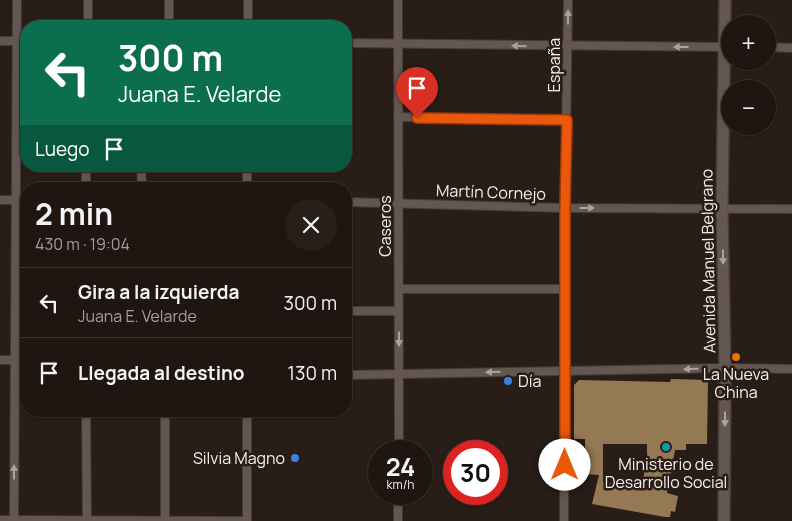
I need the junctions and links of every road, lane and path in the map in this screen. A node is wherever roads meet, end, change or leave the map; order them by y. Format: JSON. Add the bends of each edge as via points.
{"nodes":[{"id":1,"x":17,"y":0,"type":"edge"},
{"id":2,"x":88,"y":0,"type":"edge"},
{"id":3,"x":169,"y":0,"type":"edge"},
{"id":4,"x":248,"y":0,"type":"edge"},
{"id":5,"x":398,"y":0,"type":"edge"},
{"id":6,"x":568,"y":0,"type":"edge"},
{"id":7,"x":725,"y":0,"type":"edge"},
{"id":8,"x":726,"y":15,"type":"edge"},
{"id":9,"x":88,"y":20,"type":"edge"},
{"id":10,"x":169,"y":20,"type":"edge"},
{"id":11,"x":248,"y":20,"type":"edge"},
{"id":12,"x":0,"y":41,"type":"edge"},
{"id":13,"x":17,"y":41,"type":"junction"},
{"id":14,"x":352,"y":43,"type":"edge"},
{"id":15,"x":398,"y":44,"type":"junction"},
{"id":16,"x":567,"y":46,"type":"junction"},
{"id":17,"x":721,"y":47,"type":"edge"},
{"id":18,"x":776,"y":48,"type":"edge"},
{"id":19,"x":792,"y":48,"type":"edge"},
{"id":20,"x":726,"y":70,"type":"edge"},
{"id":21,"x":398,"y":117,"type":"junction"},
{"id":22,"x":567,"y":120,"type":"junction"},
{"id":23,"x":0,"y":200,"type":"edge"},
{"id":24,"x":16,"y":200,"type":"junction"},
{"id":25,"x":20,"y":200,"type":"edge"},
{"id":26,"x":352,"y":202,"type":"edge"},
{"id":27,"x":398,"y":203,"type":"junction"},
{"id":28,"x":565,"y":208,"type":"junction"},
{"id":29,"x":722,"y":208,"type":"junction"},
{"id":30,"x":792,"y":209,"type":"edge"},
{"id":31,"x":399,"y":289,"type":"junction"},
{"id":32,"x":565,"y":289,"type":"junction"},
{"id":33,"x":352,"y":311,"type":"edge"},
{"id":34,"x":398,"y":311,"type":"junction"},
{"id":35,"x":0,"y":360,"type":"edge"},
{"id":36,"x":15,"y":360,"type":"junction"},
{"id":37,"x":20,"y":360,"type":"edge"},
{"id":38,"x":726,"y":368,"type":"junction"},
{"id":39,"x":792,"y":369,"type":"edge"},
{"id":40,"x":566,"y":371,"type":"junction"},
{"id":41,"x":399,"y":374,"type":"junction"},
{"id":42,"x":352,"y":375,"type":"edge"},
{"id":43,"x":86,"y":417,"type":"edge"},
{"id":44,"x":165,"y":417,"type":"edge"},
{"id":45,"x":246,"y":417,"type":"edge"},
{"id":46,"x":399,"y":440,"type":"edge"},
{"id":47,"x":398,"y":505,"type":"edge"},
{"id":48,"x":0,"y":520,"type":"edge"},
{"id":49,"x":14,"y":520,"type":"edge"},
{"id":50,"x":86,"y":520,"type":"edge"},
{"id":51,"x":165,"y":520,"type":"edge"},
{"id":52,"x":247,"y":521,"type":"edge"},
{"id":53,"x":398,"y":521,"type":"edge"},
{"id":54,"x":564,"y":521,"type":"edge"},
{"id":55,"x":724,"y":521,"type":"edge"}],
"edges":[{"from":1,"to":13,"type":"street"},
{"from":2,"to":9,"type":"street"},
{"from":3,"to":10,"type":"street"},
{"from":4,"to":11,"type":"street"},
{"from":5,"to":15,"type":"street","name":"Caseros"},
{"from":16,"to":6,"type":"street","name":"España","one_way":true},
{"from":7,"to":8,"type":"main road","name":"Avenida Manuel Belgrano"},
{"from":12,"to":13,"type":"street"},
{"from":13,"to":24,"type":"street"},
{"from":14,"to":15,"type":"street"},
{"from":16,"to":15,"type":"street","one_way":true},
{"from":15,"to":21,"type":"street","name":"Caseros"},
{"from":17,"to":16,"type":"street","one_way":true},
{"from":16,"to":22,"type":"street","name":"España"},
{"from":18,"to":19,"type":"street"},
{"from":20,"to":29,"type":"main road","name":"Avenida Manuel Belgrano"},
{"from":21,"to":22,"type":"street"},
{"from":21,"to":27,"type":"street","name":"Caseros"},
{"from":22,"to":28,"type":"street","name":"España"},
{"from":23,"to":24,"type":"street"},
{"from":24,"to":25,"type":"street"},
{"from":24,"to":36,"type":"street"},
{"from":26,"to":27,"type":"street","name":"Martín Cornejo"},
{"from":27,"to":28,"type":"street","name":"Martín Cornejo"},
{"from":27,"to":31,"type":"street","name":"Caseros"},
{"from":28,"to":29,"type":"street","name":"Martín Cornejo","one_way":true},
{"from":28,"to":32,"type":"street","name":"España"},
{"from":29,"to":30,"type":"street","name":"Martín Cornejo"},
{"from":29,"to":38,"type":"main road","name":"Avenida Manuel Belgrano","one_way":true},
{"from":31,"to":32,"type":"street"},
{"from":31,"to":34,"type":"street","name":"Caseros"},
{"from":32,"to":40,"type":"street","name":"España"},
{"from":33,"to":34,"type":"street"},
{"from":34,"to":41,"type":"street","name":"Caseros","one_way":true},
{"from":35,"to":36,"type":"street"},
{"from":36,"to":37,"type":"street"},
{"from":49,"to":36,"type":"street","one_way":true},
{"from":38,"to":39,"type":"street"},
{"from":38,"to":40,"type":"street","one_way":true},
{"from":38,"to":55,"type":"main road","name":"Avenida Manuel Belgrano","one_way":true},
{"from":40,"to":41,"type":"street","one_way":true},
{"from":40,"to":54,"type":"street","name":"España"},
{"from":41,"to":42,"type":"street"},
{"from":41,"to":46,"type":"street","name":"Caseros"},
{"from":43,"to":50,"type":"street"},
{"from":44,"to":51,"type":"street"},
{"from":45,"to":52,"type":"street"},
{"from":47,"to":53,"type":"street"},
{"from":48,"to":49,"type":"street"},
{"from":49,"to":50,"type":"street"},
{"from":50,"to":51,"type":"street"},
{"from":51,"to":52,"type":"street"}]}
